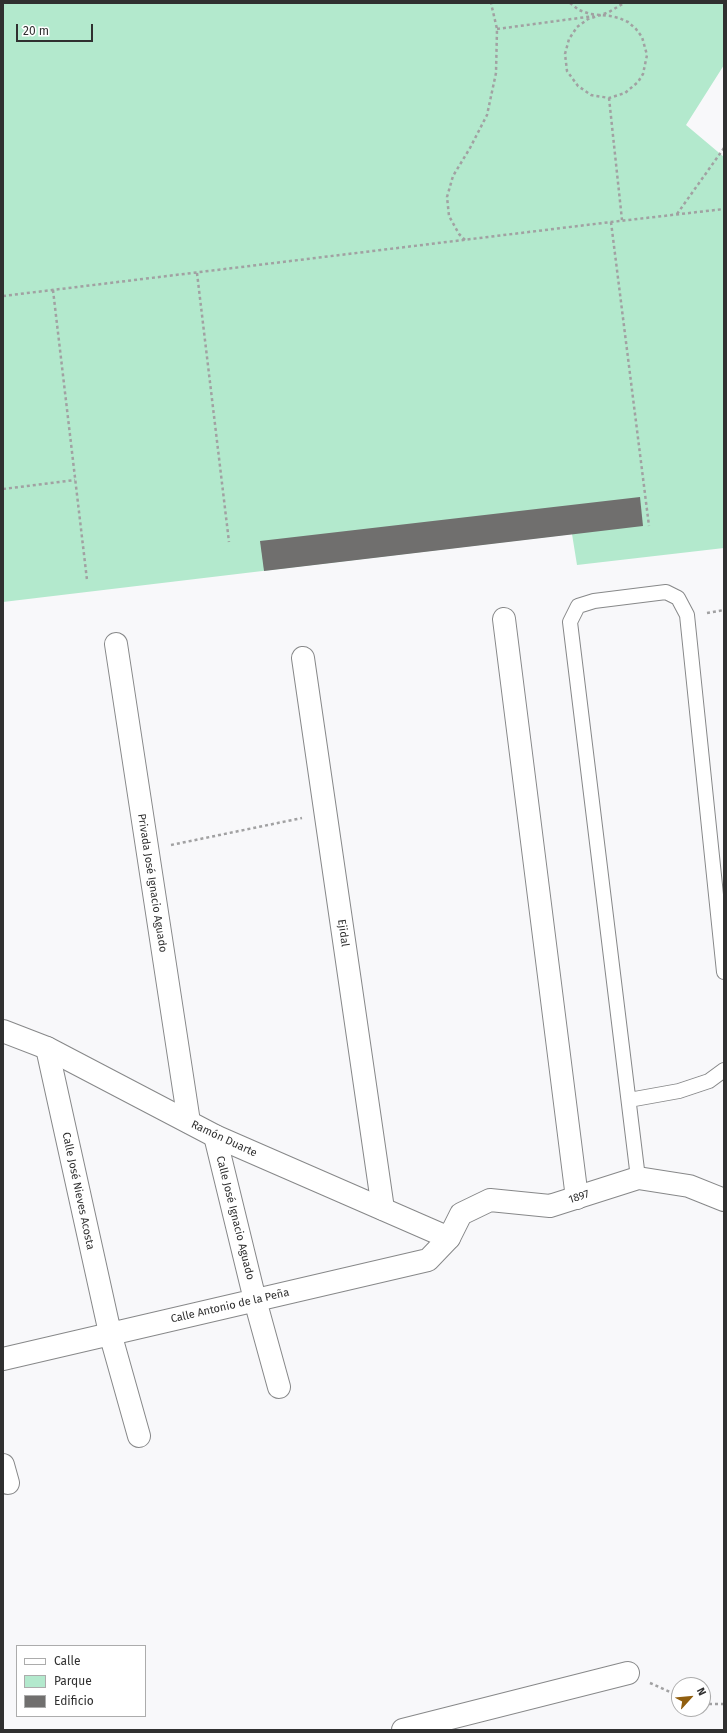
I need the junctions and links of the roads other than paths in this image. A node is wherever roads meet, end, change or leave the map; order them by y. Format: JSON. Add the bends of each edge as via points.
{"nodes":[{"id":1,"x":504,"y":619,"type":"dead end"},
{"id":2,"x":116,"y":644,"type":"dead end"},
{"id":3,"x":303,"y":658,"type":"dead end"},
{"id":4,"x":724,"y":972,"type":"edge"},
{"id":5,"x":3,"y":1031,"type":"edge"},
{"id":6,"x":47,"y":1048,"type":"junction"},
{"id":7,"x":724,"y":1070,"type":"edge"},
{"id":8,"x":629,"y":1100,"type":"junction"},
{"id":9,"x":189,"y":1122,"type":"junction"},
{"id":10,"x":215,"y":1136,"type":"junction"},
{"id":11,"x":638,"y":1178,"type":"junction"},
{"id":12,"x":577,"y":1198,"type":"junction"},
{"id":13,"x":724,"y":1200,"type":"edge"},
{"id":14,"x":382,"y":1209,"type":"junction"},
{"id":15,"x":448,"y":1238,"type":"junction"},
{"id":16,"x":255,"y":1300,"type":"junction"},
{"id":17,"x":110,"y":1334,"type":"junction"},
{"id":18,"x":3,"y":1359,"type":"edge"},
{"id":19,"x":279,"y":1386,"type":"dead end"},
{"id":20,"x":139,"y":1436,"type":"dead end"},
{"id":21,"x":628,"y":1673,"type":"road end"},
{"id":22,"x":407,"y":1730,"type":"edge"}],
"edges":[{"from":1,"to":12,"type":"street"},
{"from":2,"to":9,"type":"street","name":"Privada José Ignacio Aguado"},
{"from":3,"to":14,"type":"street","name":"Ejidal"},
{"from":4,"to":8,"type":"lane","via":[[687,615],[678,598],[666,592],[594,600],[578,606],[570,622]]},
{"from":5,"to":6,"type":"street","name":"Ramón Duarte"},
{"from":6,"to":9,"type":"street","name":"Ramón Duarte"},
{"from":6,"to":17,"type":"street","name":"Calle José Nieves Acosta"},
{"from":7,"to":8,"type":"lane","via":[[709,1081],[679,1091]]},
{"from":8,"to":11,"type":"lane"},
{"from":9,"to":10,"type":"street","name":"Ramón Duarte"},
{"from":10,"to":14,"type":"street","name":"Ramón Duarte"},
{"from":10,"to":16,"type":"street","name":"Calle José Ignacio Aguado"},
{"from":11,"to":12,"type":"street","name":"1897"},
{"from":11,"to":13,"type":"street","name":"1897","via":[[689,1186]]},
{"from":12,"to":15,"type":"street","name":"1897","via":[[550,1206],[490,1200],[461,1214]]},
{"from":14,"to":15,"type":"street","name":"Ramón Duarte"},
{"from":15,"to":16,"type":"street","name":"Calle Antonio de la Peña","via":[[428,1260]]},
{"from":16,"to":17,"type":"street","name":"Calle Antonio de la Peña"},
{"from":16,"to":19,"type":"street"},
{"from":17,"to":18,"type":"street","name":"Calle Antonio de la Peña"},
{"from":17,"to":20,"type":"street","name":"Calle José Nieves Acosta"},
{"from":21,"to":22,"type":"street"}]}
